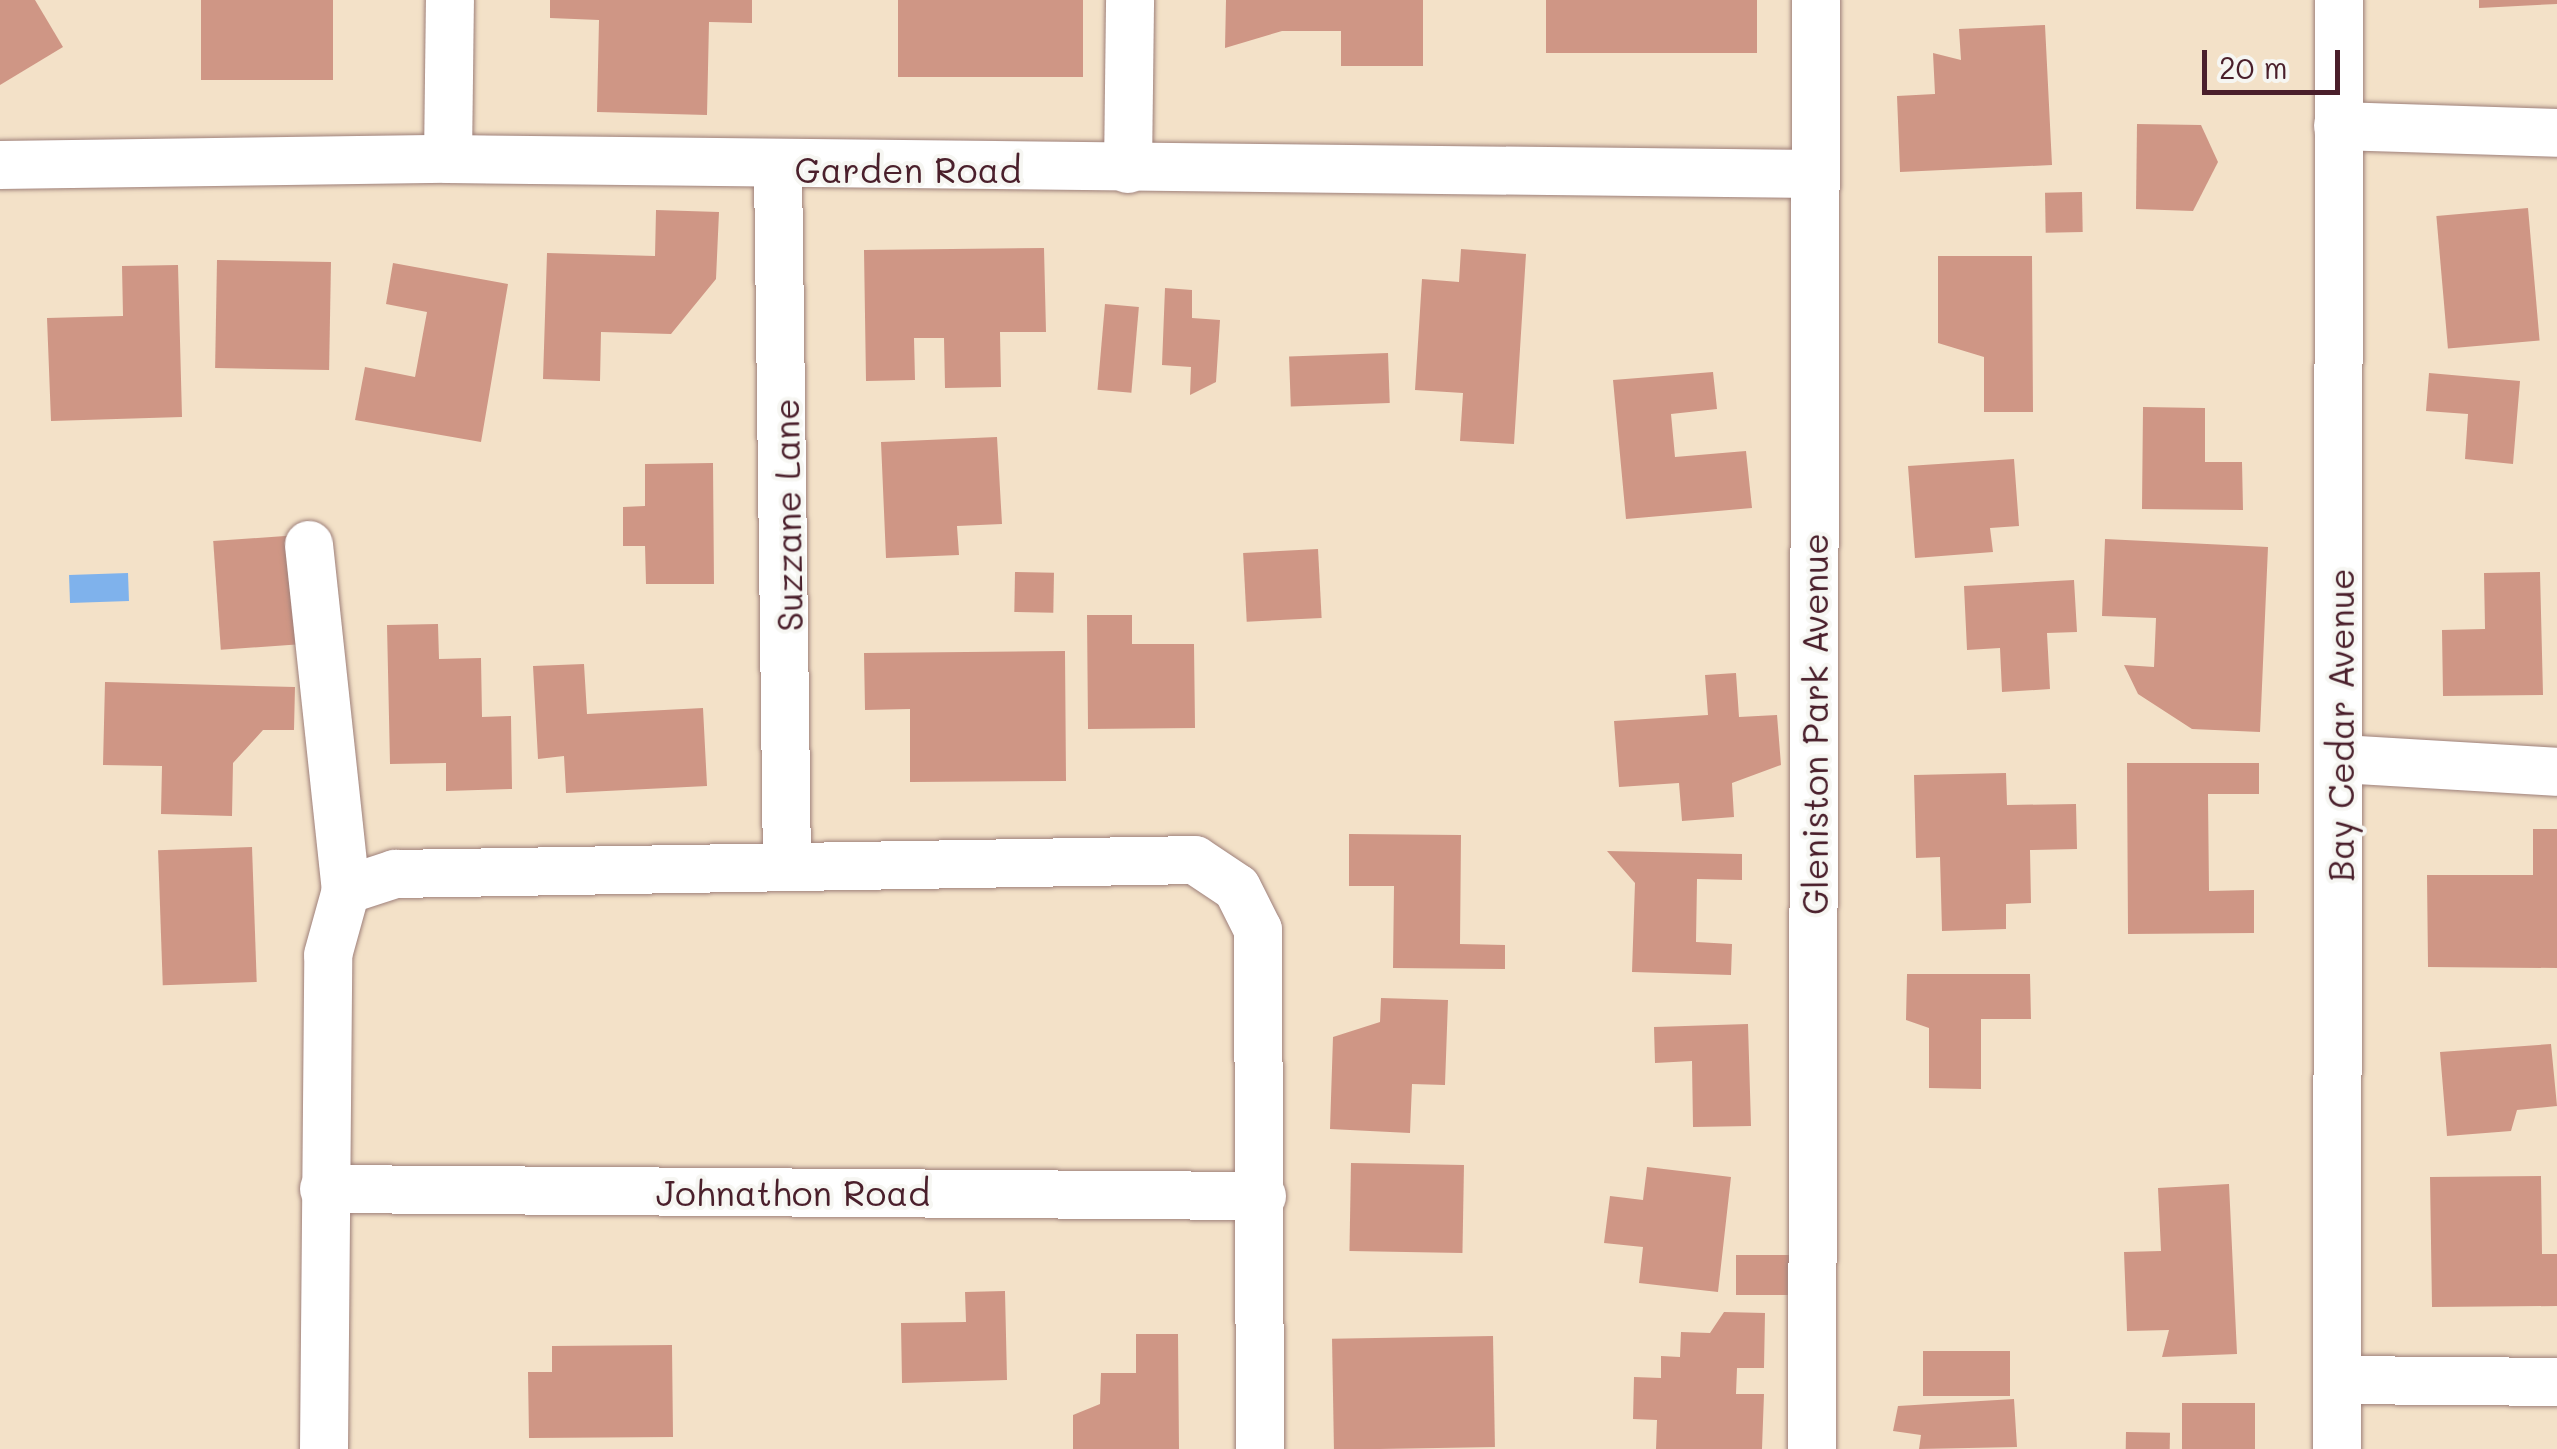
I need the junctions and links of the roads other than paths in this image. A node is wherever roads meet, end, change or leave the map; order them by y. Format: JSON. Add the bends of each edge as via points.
{"nodes":[{"id":1,"x":450,"y":0,"type":"edge"},
{"id":2,"x":1130,"y":0,"type":"edge"},
{"id":3,"x":1816,"y":0,"type":"edge"},
{"id":4,"x":2340,"y":0,"type":"edge"},
{"id":5,"x":2338,"y":126,"type":"junction"},
{"id":6,"x":2557,"y":133,"type":"edge"},
{"id":7,"x":448,"y":160,"type":"junction"},
{"id":8,"x":0,"y":165,"type":"edge"},
{"id":9,"x":778,"y":168,"type":"junction"},
{"id":10,"x":1128,"y":170,"type":"junction"},
{"id":11,"x":1815,"y":174,"type":"junction"},
{"id":12,"x":309,"y":545,"type":"dead end"},
{"id":13,"x":2340,"y":759,"type":"junction"},
{"id":14,"x":2557,"y":772,"type":"edge"},
{"id":15,"x":787,"y":861,"type":"junction"},
{"id":16,"x":346,"y":890,"type":"junction"},
{"id":17,"x":324,"y":1189,"type":"junction"},
{"id":18,"x":1262,"y":1196,"type":"junction"},
{"id":19,"x":2337,"y":1380,"type":"junction"},
{"id":20,"x":2557,"y":1382,"type":"edge"},
{"id":21,"x":324,"y":1449,"type":"edge"},
{"id":22,"x":1260,"y":1449,"type":"edge"},
{"id":23,"x":1812,"y":1449,"type":"edge"},
{"id":24,"x":2337,"y":1449,"type":"edge"}],
"edges":[{"from":1,"to":7,"type":"street"},
{"from":2,"to":10,"type":"street"},
{"from":3,"to":11,"type":"street","name":"Gleniston Park Avenue"},
{"from":4,"to":5,"type":"street","name":"Bay Cedar Avenue"},
{"from":5,"to":6,"type":"street"},
{"from":5,"to":13,"type":"street","name":"Bay Cedar Avenue"},
{"from":7,"to":8,"type":"street","name":"Garden Road"},
{"from":7,"to":9,"type":"street","name":"Garden Road"},
{"from":9,"to":10,"type":"street","name":"Garden Road"},
{"from":9,"to":15,"type":"street","name":"Suzzane Lane"},
{"from":10,"to":11,"type":"street","name":"Garden Road"},
{"from":11,"to":23,"type":"street","name":"Gleniston Park Avenue"},
{"from":12,"to":16,"type":"street"},
{"from":13,"to":14,"type":"street"},
{"from":13,"to":19,"type":"street","name":"Bay Cedar Avenue"},
{"from":15,"to":16,"type":"street","via":[[395,874]]},
{"from":15,"to":18,"type":"street","via":[[1195,860],[1237,888],[1258,930]]},
{"from":16,"to":17,"type":"street","via":[[328,955]]},
{"from":17,"to":18,"type":"street","name":"Johnathon Road"},
{"from":17,"to":21,"type":"street"},
{"from":18,"to":22,"type":"street"},
{"from":19,"to":20,"type":"street"},
{"from":19,"to":24,"type":"street","name":"Bay Cedar Avenue"}]}
